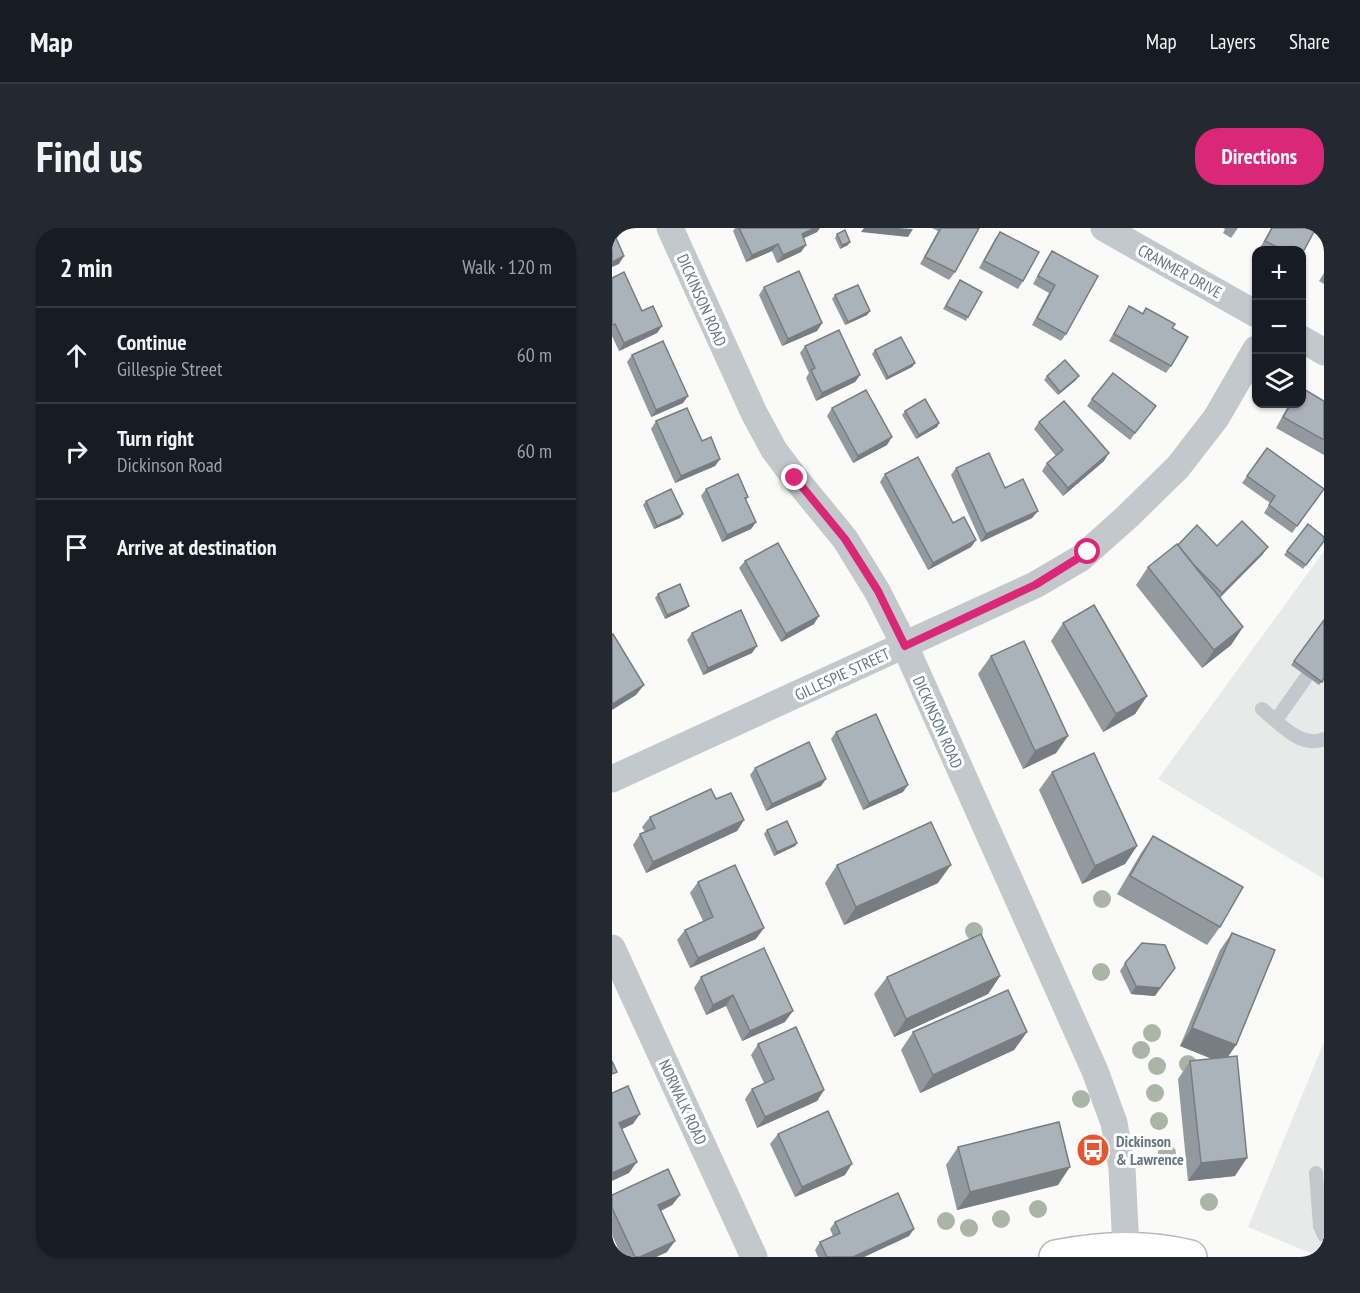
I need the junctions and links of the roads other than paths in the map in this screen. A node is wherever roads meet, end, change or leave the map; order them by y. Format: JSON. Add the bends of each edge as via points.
{"nodes":[{"id":1,"x":669,"y":228,"type":"edge"},
{"id":2,"x":1104,"y":228,"type":"edge"},
{"id":3,"x":1252,"y":311,"type":"edge"},
{"id":4,"x":1306,"y":341,"type":"edge"},
{"id":5,"x":1324,"y":352,"type":"edge"},
{"id":6,"x":1254,"y":354,"type":"edge"},
{"id":7,"x":905,"y":646,"type":"junction"},
{"id":8,"x":1305,"y":679,"type":"dead end"},
{"id":9,"x":1262,"y":709,"type":"dead end"},
{"id":10,"x":1276,"y":720,"type":"junction"},
{"id":11,"x":1324,"y":739,"type":"edge"},
{"id":12,"x":612,"y":779,"type":"edge"},
{"id":13,"x":612,"y":948,"type":"edge"},
{"id":14,"x":1316,"y":1173,"type":"dead end"},
{"id":15,"x":1324,"y":1235,"type":"edge"},
{"id":16,"x":1126,"y":1249,"type":"junction"},
{"id":17,"x":754,"y":1257,"type":"edge"},
{"id":18,"x":1056,"y":1257,"type":"edge"},
{"id":19,"x":1190,"y":1257,"type":"edge"}],
"edges":[{"from":1,"to":7,"type":"street","name":"DICKINSON ROAD","via":[[774,450],[845,539],[878,591]]},
{"from":2,"to":3,"type":"street","name":"CRANMER DRIVE"},
{"from":4,"to":5,"type":"street"},
{"from":6,"to":7,"type":"street","name":"GILLESPIE STREET","via":[[1216,418],[1178,467],[1081,558],[1035,585]]},
{"from":7,"to":12,"type":"street","name":"GILLESPIE STREET"},
{"from":7,"to":16,"type":"street","name":"DICKINSON ROAD","via":[[1104,1090],[1122,1168]]},
{"from":8,"to":10,"type":"lane"},
{"from":9,"to":10,"type":"lane"},
{"from":10,"to":11,"type":"lane","via":[[1302,740],[1312,743]]},
{"from":13,"to":17,"type":"street","name":"NORWALK ROAD"},
{"from":14,"to":15,"type":"lane"},
{"from":16,"to":18,"type":"street"},
{"from":16,"to":19,"type":"street","via":[[1169,1251]]}]}
